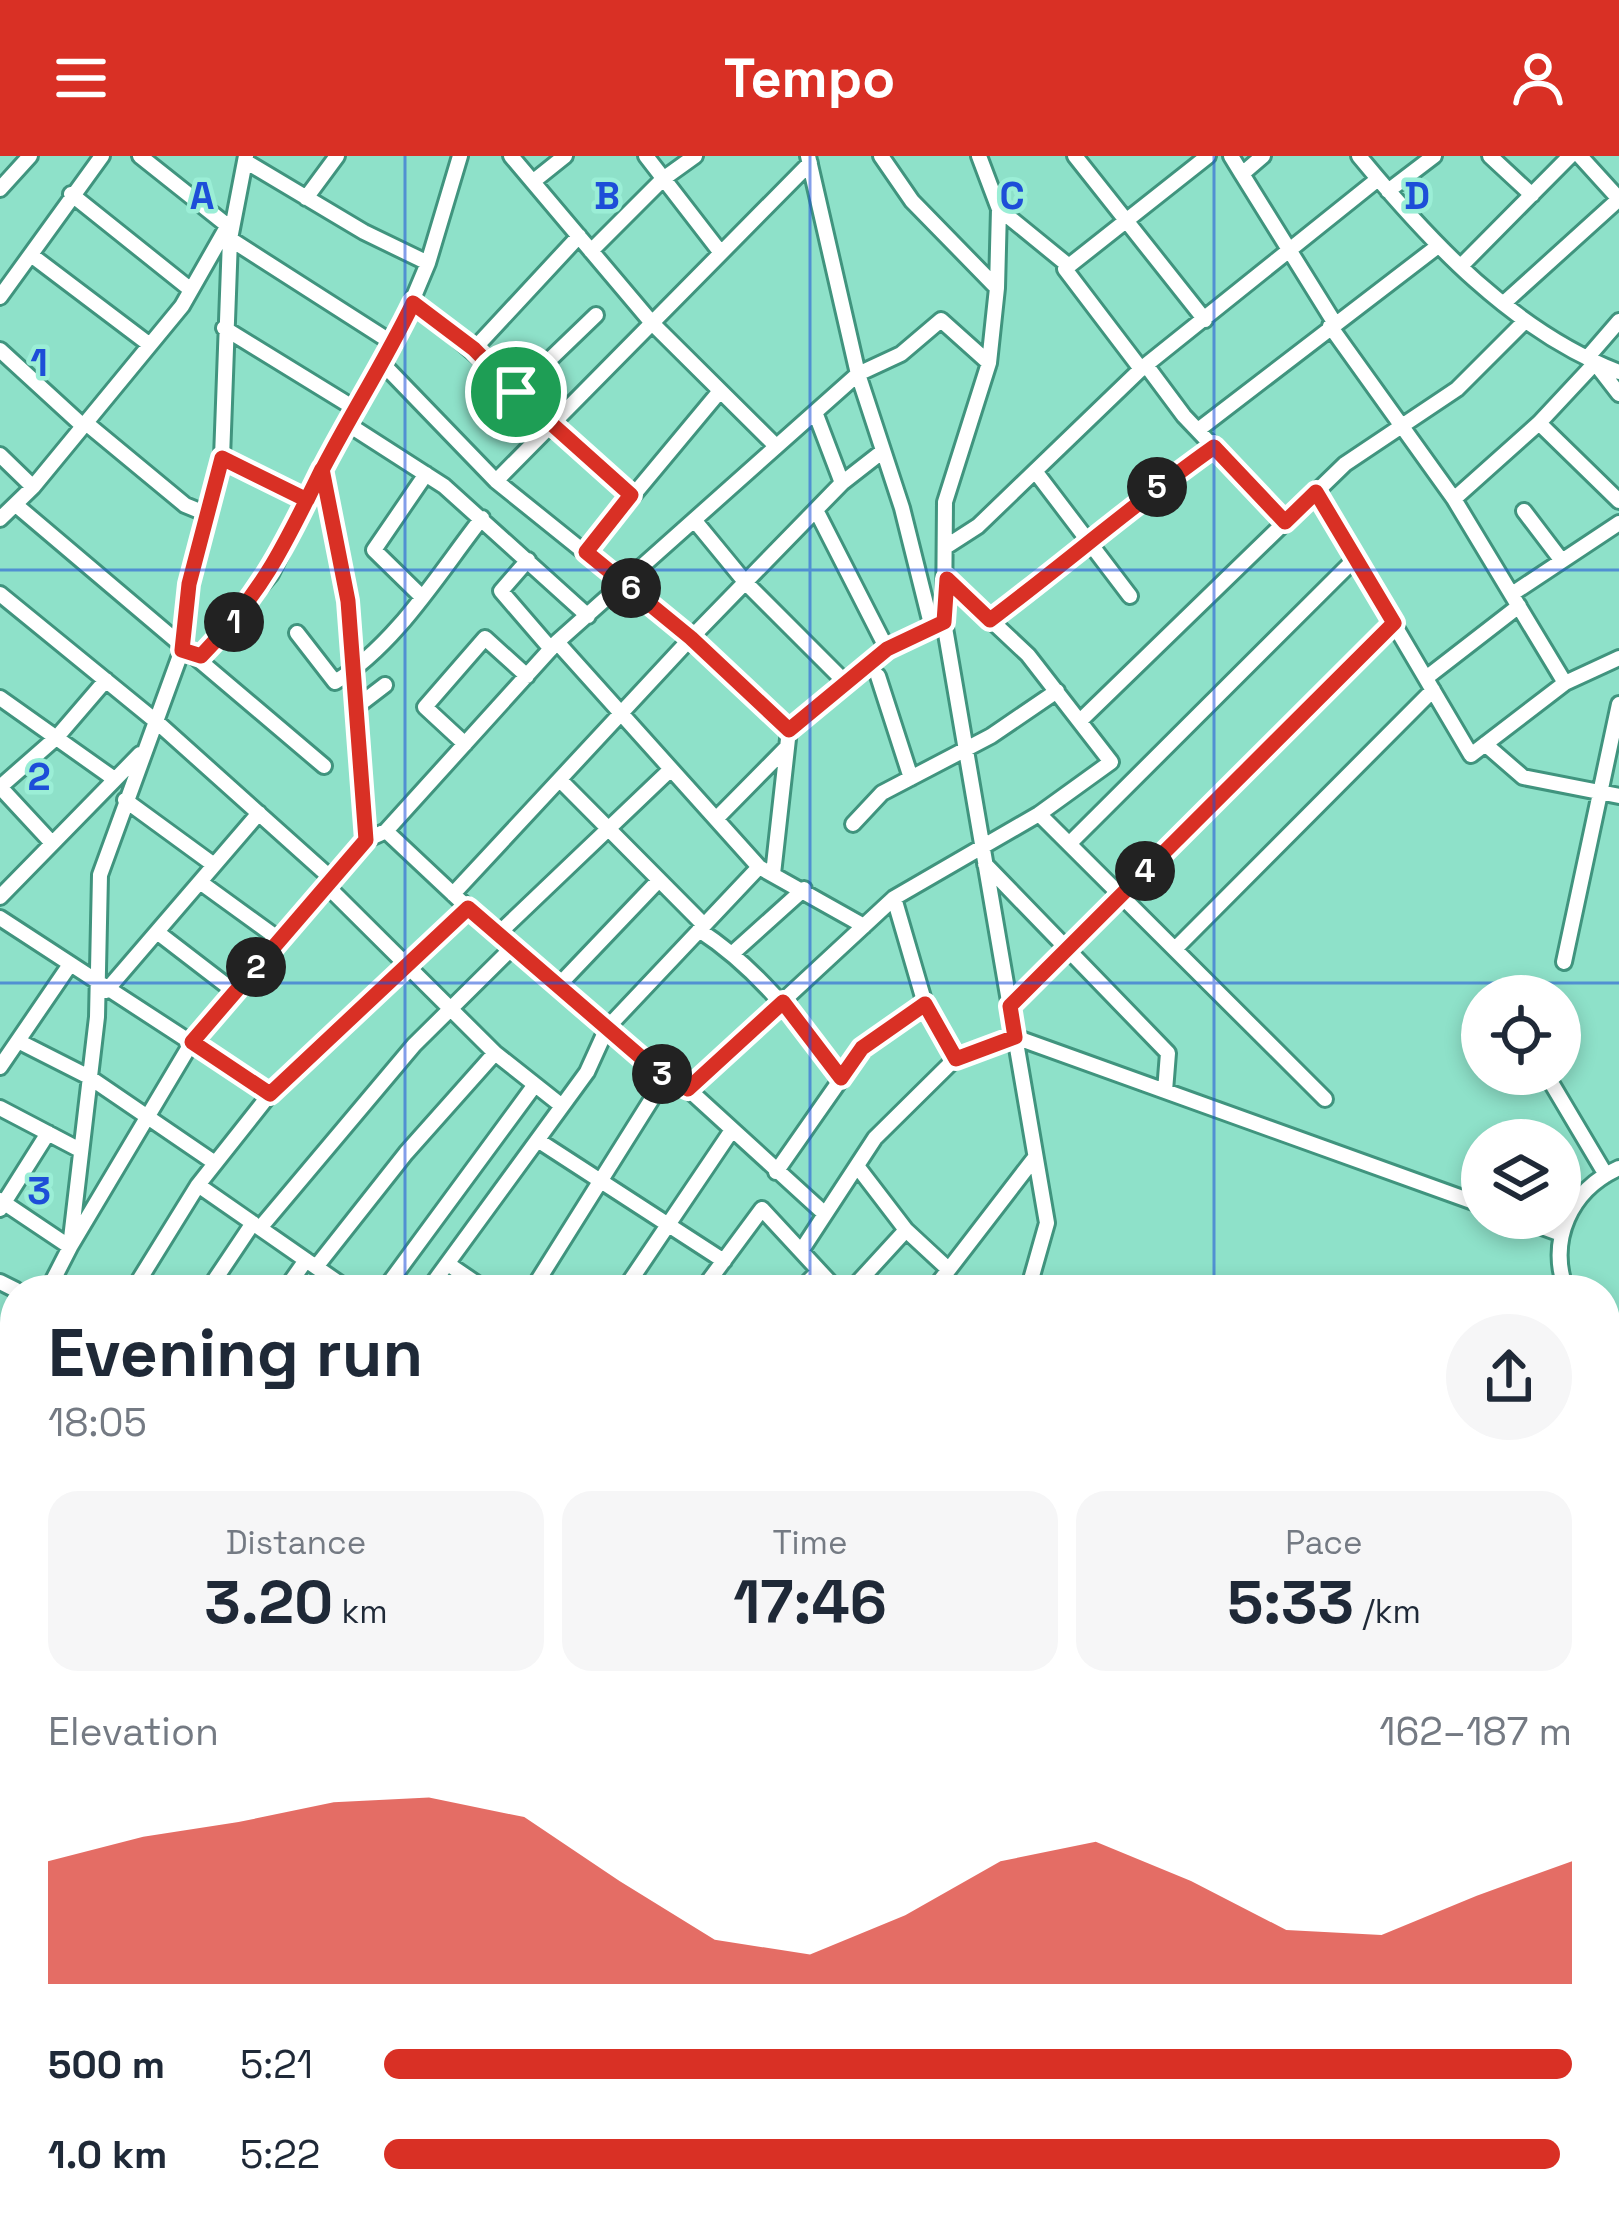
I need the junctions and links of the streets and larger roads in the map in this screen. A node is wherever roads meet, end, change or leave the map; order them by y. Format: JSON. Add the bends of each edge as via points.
{"nodes":[{"id":1,"x":30,"y":156,"type":"edge"},
{"id":2,"x":140,"y":156,"type":"edge"},
{"id":3,"x":337,"y":156,"type":"edge"},
{"id":4,"x":460,"y":156,"type":"edge"},
{"id":5,"x":511,"y":156,"type":"edge"},
{"id":6,"x":566,"y":156,"type":"edge"},
{"id":7,"x":646,"y":156,"type":"edge"},
{"id":8,"x":695,"y":156,"type":"edge"},
{"id":9,"x":881,"y":156,"type":"edge"},
{"id":10,"x":1075,"y":156,"type":"edge"},
{"id":11,"x":1208,"y":156,"type":"edge"},
{"id":12,"x":1231,"y":156,"type":"edge"},
{"id":13,"x":1263,"y":156,"type":"edge"},
{"id":14,"x":1359,"y":156,"type":"edge"},
{"id":15,"x":1434,"y":156,"type":"edge"},
{"id":16,"x":1490,"y":156,"type":"edge"},
{"id":17,"x":1570,"y":156,"type":"edge"},
{"id":18,"x":1580,"y":156,"type":"edge"},
{"id":19,"x":95,"y":158,"type":"edge"},
{"id":20,"x":245,"y":159,"type":"edge"},
{"id":21,"x":986,"y":159,"type":"edge"},
{"id":22,"x":809,"y":160,"type":"edge"},
{"id":23,"x":1242,"y":174,"type":"junction"},
{"id":24,"x":663,"y":178,"type":"junction"},
{"id":25,"x":535,"y":179,"type":"junction"},
{"id":26,"x":1383,"y":185,"type":"junction"},
{"id":27,"x":0,"y":190,"type":"edge"},
{"id":28,"x":71,"y":194,"type":"junction"},
{"id":29,"x":1532,"y":195,"type":"junction"},
{"id":30,"x":306,"y":198,"type":"junction"},
{"id":31,"x":1619,"y":199,"type":"edge"},
{"id":32,"x":999,"y":209,"type":"junction"},
{"id":33,"x":1128,"y":219,"type":"junction"},
{"id":34,"x":230,"y":230,"type":"junction"},
{"id":35,"x":579,"y":236,"type":"junction"},
{"id":36,"x":1438,"y":245,"type":"junction"},
{"id":37,"x":591,"y":251,"type":"junction"},
{"id":38,"x":721,"y":253,"type":"junction"},
{"id":39,"x":1292,"y":253,"type":"junction"},
{"id":40,"x":31,"y":255,"type":"junction"},
{"id":41,"x":428,"y":262,"type":"junction"},
{"id":42,"x":1069,"y":266,"type":"junction"},
{"id":43,"x":1461,"y":266,"type":"junction"},
{"id":44,"x":997,"y":288,"type":"junction"},
{"id":45,"x":191,"y":290,"type":"junction"},
{"id":46,"x":0,"y":297,"type":"edge"},
{"id":47,"x":413,"y":303,"type":"junction"},
{"id":48,"x":1504,"y":303,"type":"junction"},
{"id":49,"x":596,"y":315,"type":"dead end"},
{"id":50,"x":1205,"y":320,"type":"junction"},
{"id":51,"x":1525,"y":321,"type":"junction"},
{"id":52,"x":1619,"y":321,"type":"edge"},
{"id":53,"x":652,"y":323,"type":"junction"},
{"id":54,"x":1332,"y":324,"type":"junction"},
{"id":55,"x":224,"y":328,"type":"junction"},
{"id":56,"x":394,"y":344,"type":"junction"},
{"id":57,"x":150,"y":345,"type":"junction"},
{"id":58,"x":474,"y":349,"type":"junction"},
{"id":59,"x":0,"y":350,"type":"edge"},
{"id":60,"x":1591,"y":360,"type":"junction"},
{"id":61,"x":382,"y":363,"type":"junction"},
{"id":62,"x":988,"y":364,"type":"junction"},
{"id":63,"x":1144,"y":367,"type":"junction"},
{"id":64,"x":1619,"y":372,"type":"edge"},
{"id":65,"x":858,"y":374,"type":"junction"},
{"id":66,"x":720,"y":391,"type":"junction"},
{"id":67,"x":516,"y":392,"type":"junction"},
{"id":68,"x":1619,"y":394,"type":"edge"},
{"id":69,"x":354,"y":408,"type":"junction"},
{"id":70,"x":814,"y":412,"type":"junction"},
{"id":71,"x":346,"y":423,"type":"junction"},
{"id":72,"x":1540,"y":423,"type":"junction"},
{"id":73,"x":85,"y":424,"type":"junction"},
{"id":74,"x":550,"y":426,"type":"junction"},
{"id":75,"x":1397,"y":427,"type":"junction"},
{"id":76,"x":1198,"y":430,"type":"junction"},
{"id":77,"x":776,"y":446,"type":"junction"},
{"id":78,"x":1214,"y":447,"type":"junction"},
{"id":79,"x":883,"y":451,"type":"junction"},
{"id":80,"x":0,"y":454,"type":"edge"},
{"id":81,"x":222,"y":458,"type":"junction"},
{"id":82,"x":322,"y":469,"type":"junction"},
{"id":83,"x":1035,"y":471,"type":"junction"},
{"id":84,"x":426,"y":474,"type":"junction"},
{"id":85,"x":496,"y":481,"type":"junction"},
{"id":86,"x":842,"y":483,"type":"junction"},
{"id":87,"x":34,"y":487,"type":"junction"},
{"id":88,"x":1316,"y":492,"type":"junction"},
{"id":89,"x":631,"y":495,"type":"junction"},
{"id":90,"x":1454,"y":499,"type":"junction"},
{"id":91,"x":307,"y":500,"type":"junction"},
{"id":92,"x":1619,"y":501,"type":"edge"},
{"id":93,"x":16,"y":505,"type":"junction"},
{"id":94,"x":816,"y":510,"type":"junction"},
{"id":95,"x":1524,"y":511,"type":"dead end"},
{"id":96,"x":207,"y":514,"type":"junction"},
{"id":97,"x":0,"y":518,"type":"edge"},
{"id":98,"x":482,"y":518,"type":"junction"},
{"id":99,"x":695,"y":521,"type":"junction"},
{"id":100,"x":1285,"y":522,"type":"junction"},
{"id":101,"x":1619,"y":523,"type":"edge"},
{"id":102,"x":1091,"y":545,"type":"junction"},
{"id":103,"x":947,"y":546,"type":"junction"},
{"id":104,"x":586,"y":552,"type":"junction"},
{"id":105,"x":1355,"y":559,"type":"junction"},
{"id":106,"x":528,"y":560,"type":"junction"},
{"id":107,"x":1562,"y":561,"type":"junction"},
{"id":108,"x":947,"y":579,"type":"junction"},
{"id":109,"x":625,"y":583,"type":"junction"},
{"id":110,"x":746,"y":583,"type":"junction"},
{"id":111,"x":0,"y":594,"type":"edge"},
{"id":112,"x":421,"y":596,"type":"junction"},
{"id":113,"x":1130,"y":596,"type":"dead end"},
{"id":114,"x":1515,"y":600,"type":"junction"},
{"id":115,"x":588,"y":616,"type":"junction"},
{"id":116,"x":990,"y":620,"type":"junction"},
{"id":117,"x":1394,"y":623,"type":"junction"},
{"id":118,"x":938,"y":625,"type":"junction"},
{"id":119,"x":297,"y":633,"type":"dead end"},
{"id":120,"x":691,"y":638,"type":"junction"},
{"id":121,"x":554,"y":646,"type":"junction"},
{"id":122,"x":887,"y":649,"type":"junction"},
{"id":123,"x":182,"y":650,"type":"junction"},
{"id":124,"x":201,"y":656,"type":"junction"},
{"id":125,"x":1619,"y":658,"type":"edge"},
{"id":126,"x":352,"y":672,"type":"junction"},
{"id":127,"x":527,"y":676,"type":"junction"},
{"id":128,"x":878,"y":676,"type":"dead end"},
{"id":129,"x":106,"y":680,"type":"junction"},
{"id":130,"x":846,"y":683,"type":"junction"},
{"id":131,"x":1565,"y":683,"type":"junction"},
{"id":132,"x":1429,"y":684,"type":"junction"},
{"id":133,"x":385,"y":685,"type":"dead end"},
{"id":134,"x":1057,"y":691,"type":"junction"},
{"id":135,"x":0,"y":698,"type":"edge"},
{"id":136,"x":1619,"y":704,"type":"edge"},
{"id":137,"x":355,"y":708,"type":"junction"},
{"id":138,"x":622,"y":714,"type":"junction"},
{"id":139,"x":1080,"y":721,"type":"junction"},
{"id":140,"x":158,"y":723,"type":"junction"},
{"id":141,"x":57,"y":737,"type":"junction"},
{"id":142,"x":788,"y":738,"type":"junction"},
{"id":143,"x":465,"y":744,"type":"junction"},
{"id":144,"x":1485,"y":744,"type":"junction"},
{"id":145,"x":966,"y":750,"type":"junction"},
{"id":146,"x":143,"y":751,"type":"junction"},
{"id":147,"x":324,"y":766,"type":"dead end"},
{"id":148,"x":671,"y":769,"type":"junction"},
{"id":149,"x":113,"y":778,"type":"junction"},
{"id":150,"x":911,"y":778,"type":"junction"},
{"id":151,"x":560,"y":780,"type":"junction"},
{"id":152,"x":0,"y":787,"type":"edge"},
{"id":153,"x":1600,"y":792,"type":"junction"},
{"id":154,"x":1619,"y":796,"type":"edge"},
{"id":155,"x":125,"y":800,"type":"junction"},
{"id":156,"x":259,"y":813,"type":"junction"},
{"id":157,"x":1039,"y":814,"type":"junction"},
{"id":158,"x":716,"y":819,"type":"junction"},
{"id":159,"x":853,"y":824,"type":"dead end"},
{"id":160,"x":607,"y":828,"type":"junction"},
{"id":161,"x":386,"y":831,"type":"junction"},
{"id":162,"x":366,"y":840,"type":"junction"},
{"id":163,"x":51,"y":842,"type":"junction"},
{"id":164,"x":1069,"y":844,"type":"junction"},
{"id":165,"x":982,"y":846,"type":"junction"},
{"id":166,"x":985,"y":864,"type":"junction"},
{"id":167,"x":214,"y":866,"type":"junction"},
{"id":168,"x":766,"y":870,"type":"junction"},
{"id":169,"x":659,"y":880,"type":"junction"},
{"id":170,"x":200,"y":882,"type":"junction"},
{"id":171,"x":329,"y":882,"type":"junction"},
{"id":172,"x":804,"y":890,"type":"junction"},
{"id":173,"x":453,"y":894,"type":"junction"},
{"id":174,"x":1121,"y":895,"type":"junction"},
{"id":175,"x":0,"y":897,"type":"edge"},
{"id":176,"x":894,"y":898,"type":"junction"},
{"id":177,"x":468,"y":908,"type":"junction"},
{"id":178,"x":0,"y":918,"type":"edge"},
{"id":179,"x":864,"y":926,"type":"junction"},
{"id":180,"x":701,"y":928,"type":"junction"},
{"id":181,"x":157,"y":932,"type":"junction"},
{"id":182,"x":498,"y":934,"type":"junction"},
{"id":183,"x":280,"y":940,"type":"junction"},
{"id":184,"x":513,"y":947,"type":"junction"},
{"id":185,"x":1067,"y":949,"type":"junction"},
{"id":186,"x":1174,"y":949,"type":"junction"},
{"id":187,"x":734,"y":952,"type":"junction"},
{"id":188,"x":407,"y":962,"type":"junction"},
{"id":189,"x":1564,"y":962,"type":"dead end"},
{"id":190,"x":69,"y":966,"type":"junction"},
{"id":191,"x":558,"y":986,"type":"junction"},
{"id":192,"x":102,"y":988,"type":"junction"},
{"id":193,"x":235,"y":992,"type":"junction"},
{"id":194,"x":783,"y":1002,"type":"junction"},
{"id":195,"x":925,"y":1004,"type":"junction"},
{"id":196,"x":1010,"y":1006,"type":"junction"},
{"id":197,"x":452,"y":1008,"type":"junction"},
{"id":198,"x":607,"y":1028,"type":"junction"},
{"id":199,"x":1015,"y":1037,"type":"junction"},
{"id":200,"x":18,"y":1041,"type":"junction"},
{"id":201,"x":192,"y":1042,"type":"junction"},
{"id":202,"x":495,"y":1053,"type":"junction"},
{"id":203,"x":956,"y":1059,"type":"junction"},
{"id":204,"x":0,"y":1067,"type":"edge"},
{"id":205,"x":89,"y":1077,"type":"junction"},
{"id":206,"x":665,"y":1078,"type":"junction"},
{"id":207,"x":841,"y":1078,"type":"junction"},
{"id":208,"x":533,"y":1086,"type":"junction"},
{"id":209,"x":688,"y":1089,"type":"junction"},
{"id":210,"x":1165,"y":1091,"type":"junction"},
{"id":211,"x":270,"y":1094,"type":"junction"},
{"id":212,"x":1560,"y":1095,"type":"edge"},
{"id":213,"x":1325,"y":1099,"type":"dead end"},
{"id":214,"x":562,"y":1106,"type":"junction"},
{"id":215,"x":0,"y":1108,"type":"edge"},
{"id":216,"x":145,"y":1116,"type":"junction"},
{"id":217,"x":48,"y":1133,"type":"junction"},
{"id":218,"x":730,"y":1133,"type":"junction"},
{"id":219,"x":539,"y":1141,"type":"junction"},
{"id":220,"x":80,"y":1150,"type":"junction"},
{"id":221,"x":1033,"y":1160,"type":"junction"},
{"id":222,"x":215,"y":1163,"type":"junction"},
{"id":223,"x":857,"y":1166,"type":"junction"},
{"id":224,"x":1612,"y":1171,"type":"edge"},
{"id":225,"x":776,"y":1172,"type":"junction"},
{"id":226,"x":599,"y":1177,"type":"junction"},
{"id":227,"x":198,"y":1185,"type":"junction"},
{"id":228,"x":1461,"y":1197,"type":"edge"},
{"id":229,"x":1581,"y":1198,"type":"edge"},
{"id":230,"x":1,"y":1204,"type":"edge"},
{"id":231,"x":825,"y":1214,"type":"junction"},
{"id":232,"x":670,"y":1222,"type":"junction"},
{"id":233,"x":257,"y":1226,"type":"junction"},
{"id":234,"x":906,"y":1229,"type":"junction"},
{"id":235,"x":1562,"y":1239,"type":"edge"},
{"id":236,"x":70,"y":1247,"type":"junction"},
{"id":237,"x":801,"y":1251,"type":"junction"},
{"id":238,"x":724,"y":1261,"type":"junction"},
{"id":239,"x":311,"y":1263,"type":"junction"},
{"id":240,"x":448,"y":1264,"type":"junction"},
{"id":241,"x":947,"y":1268,"type":"junction"},
{"id":242,"x":819,"y":1270,"type":"junction"},
{"id":243,"x":56,"y":1275,"type":"edge"},
{"id":244,"x":142,"y":1275,"type":"edge"},
{"id":245,"x":219,"y":1275,"type":"edge"},
{"id":246,"x":299,"y":1275,"type":"edge"},
{"id":247,"x":328,"y":1275,"type":"edge"},
{"id":248,"x":395,"y":1275,"type":"edge"},
{"id":249,"x":440,"y":1275,"type":"edge"},
{"id":250,"x":464,"y":1275,"type":"edge"},
{"id":251,"x":541,"y":1275,"type":"edge"},
{"id":252,"x":634,"y":1275,"type":"edge"},
{"id":253,"x":713,"y":1275,"type":"edge"},
{"id":254,"x":814,"y":1275,"type":"edge"},
{"id":255,"x":824,"y":1275,"type":"edge"},
{"id":256,"x":865,"y":1275,"type":"edge"},
{"id":257,"x":943,"y":1275,"type":"edge"},
{"id":258,"x":1032,"y":1275,"type":"edge"},
{"id":259,"x":1562,"y":1275,"type":"edge"}],
"edges":[{"from":1,"to":27,"type":"street"},
{"from":2,"to":34,"type":"street"},
{"from":3,"to":30,"type":"street"},
{"from":4,"to":41,"type":"street"},
{"from":5,"to":25,"type":"street"},
{"from":6,"to":25,"type":"street"},
{"from":7,"to":24,"type":"street"},
{"from":8,"to":24,"type":"street"},
{"from":9,"to":44,"type":"street","via":[[912,201]]},
{"from":10,"to":33,"type":"street"},
{"from":11,"to":33,"type":"street"},
{"from":12,"to":23,"type":"street"},
{"from":13,"to":23,"type":"street"},
{"from":14,"to":26,"type":"street"},
{"from":15,"to":26,"type":"street"},
{"from":16,"to":29,"type":"street"},
{"from":17,"to":29,"type":"street"},
{"from":18,"to":31,"type":"street"},
{"from":19,"to":28,"type":"street"},
{"from":20,"to":30,"type":"street"},
{"from":20,"to":34,"type":"street"},
{"from":21,"to":32,"type":"street"},
{"from":22,"to":38,"type":"street"},
{"from":22,"to":65,"type":"street"},
{"from":23,"to":39,"type":"street"},
{"from":24,"to":37,"type":"street"},
{"from":24,"to":38,"type":"street"},
{"from":25,"to":35,"type":"street"},
{"from":26,"to":36,"type":"street"},
{"from":26,"to":39,"type":"street"},
{"from":28,"to":40,"type":"street"},
{"from":28,"to":45,"type":"street"},
{"from":29,"to":43,"type":"street"},
{"from":30,"to":41,"type":"street"},
{"from":31,"to":48,"type":"street"},
{"from":32,"to":42,"type":"street"},
{"from":32,"to":44,"type":"street"},
{"from":33,"to":42,"type":"street"},
{"from":33,"to":50,"type":"street"},
{"from":34,"to":45,"type":"street"},
{"from":34,"to":55,"type":"street"},
{"from":34,"to":56,"type":"street"},
{"from":35,"to":37,"type":"street"},
{"from":35,"to":58,"type":"street"},
{"from":36,"to":43,"type":"street"},
{"from":36,"to":54,"type":"street"},
{"from":37,"to":53,"type":"street"},
{"from":38,"to":53,"type":"street"},
{"from":39,"to":50,"type":"street"},
{"from":39,"to":54,"type":"street"},
{"from":40,"to":46,"type":"street"},
{"from":40,"to":57,"type":"street"},
{"from":41,"to":47,"type":"street"},
{"from":42,"to":63,"type":"street"},
{"from":43,"to":48,"type":"street"},
{"from":44,"to":62,"type":"street"},
{"from":45,"to":57,"type":"street"},
{"from":47,"to":56,"type":"street"},
{"from":47,"to":58,"type":"street"},
{"from":48,"to":51,"type":"street"},
{"from":49,"to":67,"type":"street"},
{"from":50,"to":63,"type":"street"},
{"from":51,"to":60,"type":"street"},
{"from":51,"to":75,"type":"street","via":[[1456,388]]},
{"from":52,"to":60,"type":"street"},
{"from":53,"to":66,"type":"street"},
{"from":53,"to":74,"type":"street"},
{"from":54,"to":75,"type":"street"},
{"from":54,"to":76,"type":"street"},
{"from":55,"to":69,"type":"street"},
{"from":55,"to":81,"type":"street"},
{"from":56,"to":61,"type":"street"},
{"from":57,"to":73,"type":"street"},
{"from":58,"to":67,"type":"street"},
{"from":59,"to":73,"type":"street"},
{"from":60,"to":64,"type":"street"},
{"from":60,"to":68,"type":"street"},
{"from":60,"to":72,"type":"street"},
{"from":61,"to":69,"type":"street"},
{"from":61,"to":85,"type":"street"},
{"from":62,"to":65,"type":"street","via":[[944,320]]},
{"from":62,"to":103,"type":"street","via":[[946,502]]},
{"from":63,"to":76,"type":"street"},
{"from":63,"to":83,"type":"street"},
{"from":65,"to":70,"type":"street"},
{"from":65,"to":79,"type":"street"},
{"from":66,"to":77,"type":"street"},
{"from":66,"to":89,"type":"street"},
{"from":67,"to":74,"type":"street"},
{"from":69,"to":71,"type":"street"},
{"from":70,"to":77,"type":"street"},
{"from":70,"to":86,"type":"street"},
{"from":71,"to":82,"type":"street"},
{"from":71,"to":84,"type":"street"},
{"from":72,"to":90,"type":"street"},
{"from":72,"to":92,"type":"street"},
{"from":73,"to":87,"type":"street"},
{"from":73,"to":96,"type":"street"},
{"from":74,"to":85,"type":"street"},
{"from":74,"to":89,"type":"street"},
{"from":75,"to":88,"type":"street"},
{"from":75,"to":90,"type":"street"},
{"from":76,"to":78,"type":"street"},
{"from":77,"to":99,"type":"street"},
{"from":78,"to":100,"type":"street"},
{"from":78,"to":102,"type":"street","via":[[1123,511]]},
{"from":79,"to":86,"type":"street"},
{"from":79,"to":118,"type":"street"},
{"from":80,"to":87,"type":"street"},
{"from":81,"to":91,"type":"street"},
{"from":81,"to":96,"type":"street"},
{"from":82,"to":91,"type":"street"},
{"from":82,"to":126,"type":"street","via":[[348,601]]},
{"from":83,"to":102,"type":"street"},
{"from":83,"to":103,"type":"street"},
{"from":84,"to":98,"type":"street"},
{"from":84,"to":112,"type":"street","via":[[374,550]]},
{"from":85,"to":104,"type":"street"},
{"from":86,"to":94,"type":"street"},
{"from":87,"to":93,"type":"street"},
{"from":88,"to":100,"type":"street"},
{"from":88,"to":105,"type":"street"},
{"from":89,"to":104,"type":"street"},
{"from":90,"to":114,"type":"street"},
{"from":91,"to":124,"type":"street","via":[[271,574]]},
{"from":93,"to":97,"type":"street"},
{"from":93,"to":123,"type":"street"},
{"from":94,"to":110,"type":"street"},
{"from":94,"to":122,"type":"street"},
{"from":95,"to":107,"type":"street"},
{"from":96,"to":123,"type":"street"},
{"from":98,"to":106,"type":"street"},
{"from":98,"to":112,"type":"street"},
{"from":99,"to":109,"type":"street"},
{"from":99,"to":110,"type":"street"},
{"from":100,"to":139,"type":"street"},
{"from":101,"to":107,"type":"street"},
{"from":102,"to":113,"type":"street"},
{"from":102,"to":116,"type":"street"},
{"from":103,"to":108,"type":"street"},
{"from":104,"to":109,"type":"street"},
{"from":105,"to":117,"type":"street"},
{"from":105,"to":164,"type":"street"},
{"from":106,"to":115,"type":"street"},
{"from":106,"to":121,"type":"street","via":[[501,591]]},
{"from":107,"to":114,"type":"street"},
{"from":108,"to":116,"type":"street"},
{"from":108,"to":118,"type":"street"},
{"from":109,"to":115,"type":"street"},
{"from":109,"to":120,"type":"street"},
{"from":110,"to":120,"type":"street"},
{"from":110,"to":130,"type":"street"},
{"from":111,"to":129,"type":"street"},
{"from":112,"to":126,"type":"street"},
{"from":114,"to":131,"type":"street"},
{"from":114,"to":132,"type":"street"},
{"from":115,"to":121,"type":"street"},
{"from":116,"to":134,"type":"street"},
{"from":117,"to":132,"type":"street"},
{"from":117,"to":174,"type":"street"},
{"from":118,"to":122,"type":"street"},
{"from":118,"to":145,"type":"street"},
{"from":119,"to":126,"type":"street","via":[[335,682]]},
{"from":120,"to":138,"type":"street"},
{"from":120,"to":142,"type":"street"},
{"from":121,"to":127,"type":"street"},
{"from":121,"to":138,"type":"street"},
{"from":122,"to":130,"type":"street"},
{"from":123,"to":124,"type":"street"},
{"from":123,"to":140,"type":"street"},
{"from":124,"to":147,"type":"street"},
{"from":125,"to":131,"type":"street"},
{"from":126,"to":137,"type":"street"},
{"from":127,"to":143,"type":"street"},
{"from":127,"to":143,"type":"street","via":[[485,638],[425,707]]},
{"from":128,"to":150,"type":"street"},
{"from":129,"to":140,"type":"street"},
{"from":129,"to":141,"type":"street"},
{"from":130,"to":142,"type":"street"},
{"from":131,"to":144,"type":"street"},
{"from":132,"to":144,"type":"street","via":[[1471,755]]},
{"from":132,"to":186,"type":"street"},
{"from":133,"to":137,"type":"street"},
{"from":134,"to":139,"type":"street"},
{"from":134,"to":145,"type":"street"},
{"from":135,"to":141,"type":"street"},
{"from":136,"to":153,"type":"street"},
{"from":137,"to":162,"type":"street"},
{"from":138,"to":148,"type":"street"},
{"from":138,"to":151,"type":"street"},
{"from":139,"to":157,"type":"street","via":[[1111,762]]},
{"from":140,"to":146,"type":"street"},
{"from":140,"to":156,"type":"street"},
{"from":141,"to":149,"type":"street"},
{"from":141,"to":152,"type":"street"},
{"from":142,"to":158,"type":"street"},
{"from":142,"to":168,"type":"street"},
{"from":143,"to":161,"type":"street"},
{"from":144,"to":153,"type":"street","via":[[1522,777]]},
{"from":145,"to":150,"type":"street"},
{"from":145,"to":165,"type":"street"},
{"from":146,"to":149,"type":"street"},
{"from":146,"to":155,"type":"street"},
{"from":148,"to":158,"type":"street"},
{"from":148,"to":160,"type":"street"},
{"from":149,"to":163,"type":"street"},
{"from":150,"to":159,"type":"street","via":[[882,793]]},
{"from":151,"to":160,"type":"street"},
{"from":151,"to":173,"type":"street"},
{"from":152,"to":163,"type":"street"},
{"from":153,"to":154,"type":"street"},
{"from":153,"to":189,"type":"street"},
{"from":155,"to":167,"type":"street"},
{"from":155,"to":192,"type":"street","via":[[100,874]]},
{"from":156,"to":167,"type":"street"},
{"from":156,"to":171,"type":"street"},
{"from":157,"to":164,"type":"street"},
{"from":157,"to":165,"type":"street"},
{"from":158,"to":168,"type":"street"},
{"from":160,"to":169,"type":"street"},
{"from":160,"to":182,"type":"street"},
{"from":161,"to":162,"type":"street"},
{"from":161,"to":173,"type":"street"},
{"from":162,"to":171,"type":"street"},
{"from":163,"to":175,"type":"street"},
{"from":164,"to":174,"type":"street"},
{"from":165,"to":166,"type":"street"},
{"from":165,"to":176,"type":"street"},
{"from":166,"to":185,"type":"street"},
{"from":166,"to":196,"type":"street"},
{"from":167,"to":170,"type":"street"},
{"from":168,"to":172,"type":"street"},
{"from":168,"to":180,"type":"street"},
{"from":169,"to":180,"type":"street"},
{"from":169,"to":191,"type":"street"},
{"from":170,"to":181,"type":"street"},
{"from":170,"to":183,"type":"street"},
{"from":171,"to":183,"type":"street"},
{"from":171,"to":188,"type":"street"},
{"from":172,"to":179,"type":"street"},
{"from":172,"to":187,"type":"street"},
{"from":173,"to":177,"type":"street"},
{"from":174,"to":185,"type":"street"},
{"from":174,"to":186,"type":"street"},
{"from":176,"to":179,"type":"street"},
{"from":176,"to":195,"type":"street"},
{"from":177,"to":182,"type":"street"},
{"from":177,"to":188,"type":"street"},
{"from":178,"to":190,"type":"street"},
{"from":179,"to":194,"type":"street"},
{"from":180,"to":187,"type":"street"},
{"from":180,"to":198,"type":"street"},
{"from":181,"to":192,"type":"street"},
{"from":181,"to":193,"type":"street"},
{"from":182,"to":184,"type":"street"},
{"from":183,"to":193,"type":"street"},
{"from":184,"to":191,"type":"street"},
{"from":184,"to":197,"type":"street"},
{"from":185,"to":196,"type":"street"},
{"from":185,"to":210,"type":"street","via":[[1168,1053]]},
{"from":186,"to":213,"type":"street"},
{"from":187,"to":194,"type":"street"},
{"from":188,"to":197,"type":"street"},
{"from":188,"to":211,"type":"street"},
{"from":190,"to":192,"type":"street"},
{"from":190,"to":200,"type":"street"},
{"from":191,"to":198,"type":"street"},
{"from":192,"to":201,"type":"street"},
{"from":192,"to":205,"type":"street"},
{"from":193,"to":201,"type":"street"},
{"from":194,"to":207,"type":"street"},
{"from":194,"to":209,"type":"street"},
{"from":195,"to":203,"type":"street"},
{"from":195,"to":207,"type":"street","via":[[862,1048]]},
{"from":196,"to":199,"type":"street"},
{"from":197,"to":202,"type":"street"},
{"from":197,"to":233,"type":"street"},
{"from":198,"to":206,"type":"street"},
{"from":198,"to":214,"type":"street"},
{"from":199,"to":203,"type":"street"},
{"from":199,"to":210,"type":"street"},
{"from":199,"to":221,"type":"street"},
{"from":200,"to":204,"type":"street"},
{"from":200,"to":205,"type":"street"},
{"from":201,"to":211,"type":"street"},
{"from":201,"to":216,"type":"street"},
{"from":202,"to":208,"type":"street"},
{"from":202,"to":239,"type":"street"},
{"from":203,"to":223,"type":"street"},
{"from":205,"to":216,"type":"street"},
{"from":205,"to":220,"type":"street"},
{"from":206,"to":209,"type":"street"},
{"from":206,"to":226,"type":"street"},
{"from":207,"to":225,"type":"street"},
{"from":208,"to":214,"type":"street"},
{"from":208,"to":248,"type":"street"},
{"from":209,"to":218,"type":"street"},
{"from":210,"to":228,"type":"street"},
{"from":211,"to":222,"type":"street"},
{"from":212,"to":224,"type":"street"},
{"from":214,"to":219,"type":"street"},
{"from":215,"to":217,"type":"street"},
{"from":216,"to":222,"type":"street"},
{"from":216,"to":236,"type":"street"},
{"from":217,"to":220,"type":"street"},
{"from":217,"to":230,"type":"street"},
{"from":218,"to":225,"type":"street"},
{"from":218,"to":232,"type":"street"},
{"from":219,"to":226,"type":"street"},
{"from":219,"to":240,"type":"street"},
{"from":220,"to":236,"type":"street"},
{"from":221,"to":241,"type":"street"},
{"from":221,"to":258,"type":"street","via":[[1047,1223]]},
{"from":222,"to":227,"type":"street"},
{"from":223,"to":231,"type":"street"},
{"from":223,"to":234,"type":"street"},
{"from":224,"to":229,"type":"street"},
{"from":225,"to":231,"type":"street"},
{"from":226,"to":232,"type":"street"},
{"from":226,"to":251,"type":"street"},
{"from":227,"to":233,"type":"street"},
{"from":227,"to":244,"type":"street"},
{"from":230,"to":236,"type":"street"},
{"from":231,"to":237,"type":"street"},
{"from":232,"to":238,"type":"street"},
{"from":232,"to":252,"type":"street"},
{"from":233,"to":239,"type":"street"},
{"from":233,"to":245,"type":"street"},
{"from":234,"to":241,"type":"street"},
{"from":234,"to":256,"type":"street"},
{"from":235,"to":259,"type":"street"},
{"from":236,"to":243,"type":"street"},
{"from":237,"to":238,"type":"street","via":[[762,1209]]},
{"from":237,"to":242,"type":"street"},
{"from":238,"to":253,"type":"street"},
{"from":239,"to":246,"type":"street"},
{"from":239,"to":247,"type":"street"},
{"from":240,"to":249,"type":"street"},
{"from":240,"to":250,"type":"street"},
{"from":241,"to":257,"type":"street"},
{"from":242,"to":254,"type":"street"},
{"from":242,"to":255,"type":"street"}]}
